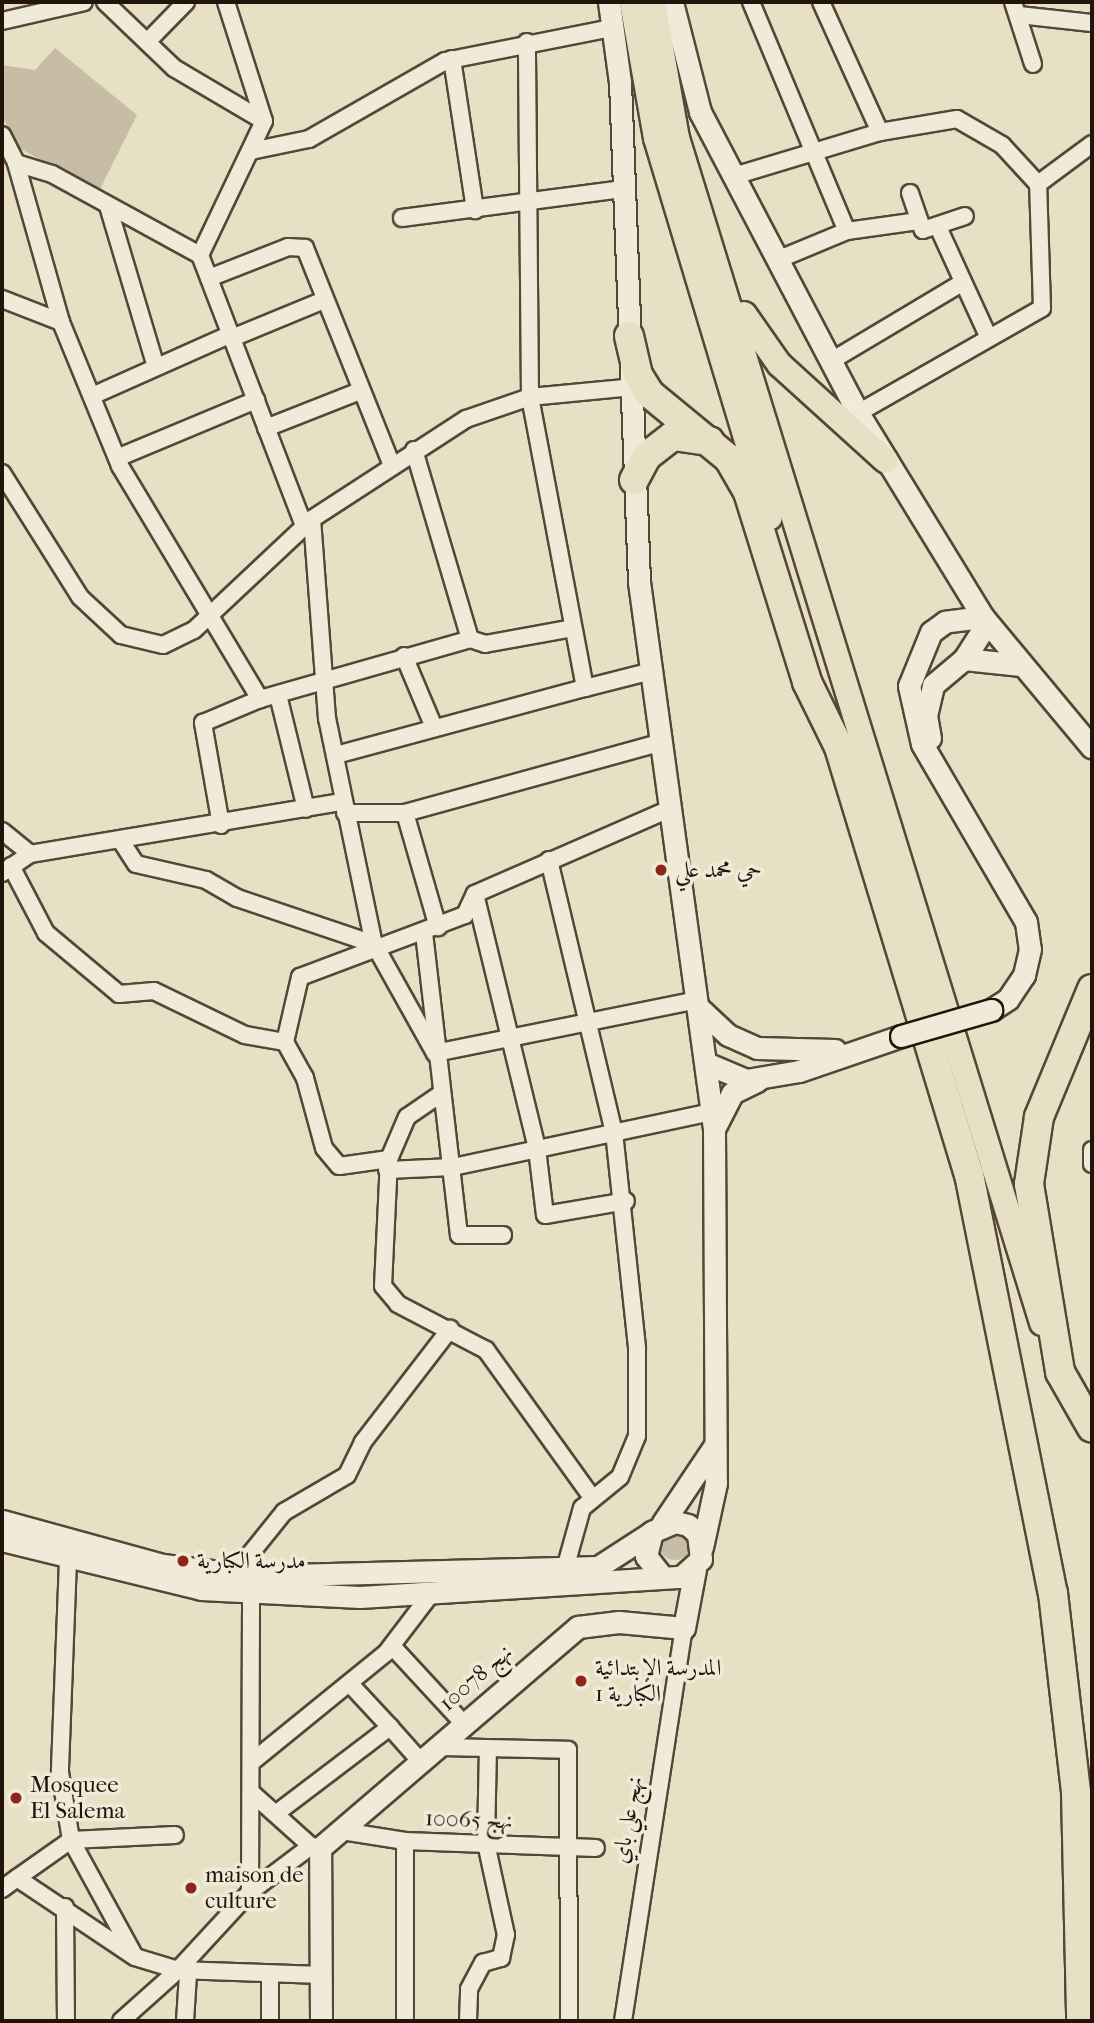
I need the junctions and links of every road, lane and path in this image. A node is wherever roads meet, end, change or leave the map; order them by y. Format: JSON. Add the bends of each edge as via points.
{"nodes":[{"id":1,"x":84,"y":2,"type":"edge"},
{"id":2,"x":106,"y":2,"type":"edge"},
{"id":3,"x":186,"y":2,"type":"edge"},
{"id":4,"x":226,"y":2,"type":"edge"},
{"id":5,"x":609,"y":2,"type":"edge"},
{"id":6,"x":632,"y":2,"type":"edge"},
{"id":7,"x":653,"y":2,"type":"edge"},
{"id":8,"x":672,"y":2,"type":"edge"},
{"id":9,"x":751,"y":2,"type":"edge"},
{"id":10,"x":821,"y":2,"type":"edge"},
{"id":11,"x":63,"y":6,"type":"edge"},
{"id":12,"x":1016,"y":8,"type":"edge"},
{"id":13,"x":2,"y":21,"type":"edge"},
{"id":14,"x":1092,"y":23,"type":"edge"},
{"id":15,"x":611,"y":28,"type":"junction"},
{"id":16,"x":527,"y":42,"type":"junction"},
{"id":17,"x":147,"y":43,"type":"junction"},
{"id":18,"x":452,"y":60,"type":"junction"},
{"id":19,"x":1033,"y":64,"type":"dead end"},
{"id":20,"x":264,"y":121,"type":"junction"},
{"id":21,"x":880,"y":132,"type":"junction"},
{"id":22,"x":2,"y":135,"type":"edge"},
{"id":23,"x":1092,"y":144,"type":"edge"},
{"id":24,"x":818,"y":149,"type":"junction"},
{"id":25,"x":251,"y":151,"type":"junction"},
{"id":26,"x":16,"y":163,"type":"junction"},
{"id":27,"x":734,"y":176,"type":"junction"},
{"id":28,"x":1038,"y":184,"type":"junction"},
{"id":29,"x":623,"y":190,"type":"junction"},
{"id":30,"x":910,"y":193,"type":"dead end"},
{"id":31,"x":526,"y":204,"type":"junction"},
{"id":32,"x":108,"y":206,"type":"junction"},
{"id":33,"x":475,"y":210,"type":"junction"},
{"id":34,"x":965,"y":216,"type":"dead end"},
{"id":35,"x":402,"y":218,"type":"dead end"},
{"id":36,"x":918,"y":222,"type":"junction"},
{"id":37,"x":939,"y":229,"type":"junction"},
{"id":38,"x":848,"y":231,"type":"junction"},
{"id":39,"x":710,"y":236,"type":"junction"},
{"id":40,"x":201,"y":255,"type":"junction"},
{"id":41,"x":777,"y":260,"type":"junction"},
{"id":42,"x":209,"y":278,"type":"junction"},
{"id":43,"x":960,"y":284,"type":"junction"},
{"id":44,"x":2,"y":299,"type":"edge"},
{"id":45,"x":324,"y":300,"type":"junction"},
{"id":46,"x":61,"y":322,"type":"junction"},
{"id":47,"x":231,"y":336,"type":"junction"},
{"id":48,"x":629,"y":336,"type":"junction"},
{"id":49,"x":988,"y":336,"type":"junction"},
{"id":50,"x":831,"y":361,"type":"junction"},
{"id":51,"x":156,"y":367,"type":"junction"},
{"id":52,"x":633,"y":387,"type":"junction"},
{"id":53,"x":360,"y":391,"type":"junction"},
{"id":54,"x":92,"y":396,"type":"junction"},
{"id":55,"x":530,"y":397,"type":"junction"},
{"id":56,"x":256,"y":400,"type":"junction"},
{"id":57,"x":858,"y":413,"type":"junction"},
{"id":58,"x":266,"y":428,"type":"junction"},
{"id":59,"x":710,"y":441,"type":"junction"},
{"id":60,"x":414,"y":450,"type":"junction"},
{"id":61,"x":117,"y":458,"type":"junction"},
{"id":62,"x":886,"y":461,"type":"junction"},
{"id":63,"x":392,"y":465,"type":"junction"},
{"id":64,"x":2,"y":473,"type":"edge"},
{"id":65,"x":634,"y":480,"type":"junction"},
{"id":66,"x":308,"y":523,"type":"junction"},
{"id":67,"x":211,"y":616,"type":"junction"},
{"id":68,"x":985,"y":620,"type":"junction"},
{"id":69,"x":573,"y":628,"type":"junction"},
{"id":70,"x":470,"y":639,"type":"junction"},
{"id":71,"x":404,"y":656,"type":"junction"},
{"id":72,"x":964,"y":659,"type":"junction"},
{"id":73,"x":1021,"y":665,"type":"junction"},
{"id":74,"x":652,"y":671,"type":"junction"},
{"id":75,"x":322,"y":679,"type":"junction"},
{"id":76,"x":585,"y":688,"type":"junction"},
{"id":77,"x":278,"y":695,"type":"junction"},
{"id":78,"x":260,"y":699,"type":"junction"},
{"id":79,"x":433,"y":725,"type":"junction"},
{"id":80,"x":663,"y":743,"type":"junction"},
{"id":81,"x":839,"y":747,"type":"junction"},
{"id":82,"x":1092,"y":748,"type":"edge"},
{"id":83,"x":335,"y":755,"type":"junction"},
{"id":84,"x":933,"y":760,"type":"junction"},
{"id":85,"x":344,"y":808,"type":"junction"},
{"id":86,"x":306,"y":809,"type":"junction"},
{"id":87,"x":670,"y":809,"type":"junction"},
{"id":88,"x":405,"y":813,"type":"junction"},
{"id":89,"x":221,"y":825,"type":"junction"},
{"id":90,"x":2,"y":831,"type":"edge"},
{"id":91,"x":121,"y":841,"type":"junction"},
{"id":92,"x":30,"y":854,"type":"junction"},
{"id":93,"x":548,"y":860,"type":"junction"},
{"id":94,"x":7,"y":870,"type":"edge"},
{"id":95,"x":475,"y":894,"type":"junction"},
{"id":96,"x":431,"y":930,"type":"junction"},
{"id":97,"x":375,"y":947,"type":"junction"},
{"id":98,"x":1092,"y":989,"type":"edge"},
{"id":99,"x":699,"y":1005,"type":"junction"},
{"id":100,"x":584,"y":1026,"type":"junction"},
{"id":101,"x":512,"y":1041,"type":"junction"},
{"id":102,"x":285,"y":1042,"type":"junction"},
{"id":103,"x":868,"y":1045,"type":"junction"},
{"id":104,"x":757,"y":1048,"type":"junction"},
{"id":105,"x":435,"y":1053,"type":"junction"},
{"id":106,"x":708,"y":1062,"type":"junction"},
{"id":107,"x":766,"y":1077,"type":"junction"},
{"id":108,"x":442,"y":1093,"type":"junction"},
{"id":109,"x":713,"y":1120,"type":"junction"},
{"id":110,"x":614,"y":1132,"type":"junction"},
{"id":111,"x":537,"y":1149,"type":"junction"},
{"id":112,"x":1092,"y":1150,"type":"edge"},
{"id":113,"x":388,"y":1164,"type":"junction"},
{"id":114,"x":1092,"y":1164,"type":"edge"},
{"id":115,"x":453,"y":1167,"type":"junction"},
{"id":116,"x":626,"y":1201,"type":"junction"},
{"id":117,"x":503,"y":1235,"type":"dead end"},
{"id":118,"x":450,"y":1329,"type":"junction"},
{"id":119,"x":1060,"y":1372,"type":"junction"},
{"id":120,"x":1092,"y":1428,"type":"edge"},
{"id":121,"x":716,"y":1443,"type":"junction"},
{"id":122,"x":591,"y":1496,"type":"junction"},
{"id":123,"x":2,"y":1521,"type":"edge"},
{"id":124,"x":657,"y":1528,"type":"junction"},
{"id":125,"x":2,"y":1540,"type":"edge"},
{"id":126,"x":702,"y":1547,"type":"junction"},
{"id":127,"x":68,"y":1560,"type":"junction"},
{"id":128,"x":565,"y":1569,"type":"junction"},
{"id":129,"x":695,"y":1569,"type":"junction"},
{"id":130,"x":663,"y":1576,"type":"junction"},
{"id":131,"x":252,"y":1585,"type":"junction"},
{"id":132,"x":431,"y":1594,"type":"junction"},
{"id":133,"x":685,"y":1623,"type":"junction"},
{"id":134,"x":393,"y":1646,"type":"junction"},
{"id":135,"x":350,"y":1684,"type":"junction"},
{"id":136,"x":463,"y":1723,"type":"junction"},
{"id":137,"x":390,"y":1727,"type":"junction"},
{"id":138,"x":439,"y":1747,"type":"junction"},
{"id":139,"x":488,"y":1748,"type":"junction"},
{"id":140,"x":253,"y":1761,"type":"junction"},
{"id":141,"x":422,"y":1763,"type":"junction"},
{"id":142,"x":253,"y":1794,"type":"junction"},
{"id":143,"x":278,"y":1812,"type":"junction"},
{"id":144,"x":342,"y":1831,"type":"junction"},
{"id":145,"x":175,"y":1835,"type":"dead end"},
{"id":146,"x":71,"y":1840,"type":"junction"},
{"id":147,"x":405,"y":1841,"type":"junction"},
{"id":148,"x":486,"y":1843,"type":"junction"},
{"id":149,"x":566,"y":1846,"type":"junction"},
{"id":150,"x":316,"y":1847,"type":"junction"},
{"id":151,"x":596,"y":1848,"type":"dead end"},
{"id":152,"x":17,"y":1878,"type":"junction"},
{"id":153,"x":2,"y":1889,"type":"edge"},
{"id":154,"x":250,"y":1892,"type":"junction"},
{"id":155,"x":65,"y":1907,"type":"junction"},
{"id":156,"x":135,"y":1957,"type":"junction"},
{"id":157,"x":183,"y":1973,"type":"junction"},
{"id":158,"x":270,"y":1975,"type":"junction"},
{"id":159,"x":322,"y":1975,"type":"junction"},
{"id":160,"x":66,"y":2021,"type":"edge"},
{"id":161,"x":121,"y":2021,"type":"edge"},
{"id":162,"x":185,"y":2021,"type":"edge"},
{"id":163,"x":270,"y":2021,"type":"edge"},
{"id":164,"x":321,"y":2021,"type":"edge"},
{"id":165,"x":405,"y":2021,"type":"edge"},
{"id":166,"x":468,"y":2021,"type":"edge"},
{"id":167,"x":569,"y":2021,"type":"edge"},
{"id":168,"x":623,"y":2021,"type":"edge"},
{"id":169,"x":1081,"y":2021,"type":"edge"}],
"edges":[{"from":1,"to":11,"type":"street"},
{"from":2,"to":17,"type":"street"},
{"from":3,"to":17,"type":"street"},
{"from":4,"to":20,"type":"street"},
{"from":5,"to":15,"type":"main road"},
{"from":6,"to":81,"type":"main road","via":[[656,138]]},
{"from":7,"to":39,"type":"main road","via":[[665,90]]},
{"from":8,"to":27,"type":"main road","via":[[700,112]]},
{"from":9,"to":24,"type":"street"},
{"from":10,"to":21,"type":"street"},
{"from":11,"to":13,"type":"street"},
{"from":12,"to":14,"type":"street"},
{"from":12,"to":19,"type":"street"},
{"from":15,"to":16,"type":"street"},
{"from":15,"to":29,"type":"main road"},
{"from":16,"to":18,"type":"street"},
{"from":16,"to":31,"type":"street"},
{"from":17,"to":20,"type":"street","via":[[203,89]]},
{"from":18,"to":25,"type":"street","via":[[309,139]]},
{"from":18,"to":33,"type":"street"},
{"from":20,"to":25,"type":"street"},
{"from":21,"to":24,"type":"street"},
{"from":21,"to":28,"type":"street","via":[[957,118],[1002,145]]},
{"from":22,"to":26,"type":"street"},
{"from":23,"to":28,"type":"street"},
{"from":24,"to":27,"type":"street"},
{"from":24,"to":38,"type":"street"},
{"from":25,"to":40,"type":"street"},
{"from":26,"to":32,"type":"street"},
{"from":26,"to":46,"type":"street"},
{"from":27,"to":41,"type":"main road"},
{"from":28,"to":49,"type":"street","via":[[1044,304]]},
{"from":29,"to":31,"type":"street"},
{"from":29,"to":48,"type":"main road"},
{"from":30,"to":36,"type":"street"},
{"from":31,"to":33,"type":"street"},
{"from":31,"to":55,"type":"street"},
{"from":32,"to":40,"type":"street"},
{"from":32,"to":51,"type":"street"},
{"from":33,"to":35,"type":"street"},
{"from":34,"to":37,"type":"street"},
{"from":36,"to":37,"type":"street","via":[[923,230]]},
{"from":36,"to":38,"type":"street"},
{"from":37,"to":43,"type":"street"},
{"from":38,"to":41,"type":"street"},
{"from":39,"to":62,"type":"main road","via":[[752,332]]},
{"from":39,"to":119,"type":"main road"},
{"from":40,"to":42,"type":"street"},
{"from":41,"to":50,"type":"main road"},
{"from":42,"to":45,"type":"street","via":[[301,246]]},
{"from":42,"to":47,"type":"street"},
{"from":43,"to":49,"type":"street"},
{"from":43,"to":50,"type":"street"},
{"from":44,"to":46,"type":"street"},
{"from":45,"to":47,"type":"street"},
{"from":45,"to":53,"type":"street"},
{"from":46,"to":54,"type":"street"},
{"from":47,"to":51,"type":"street"},
{"from":47,"to":56,"type":"street"},
{"from":48,"to":52,"type":"main road"},
{"from":48,"to":59,"type":"highway","via":[[638,375],[650,394]]},
{"from":49,"to":57,"type":"street"},
{"from":50,"to":57,"type":"main road"},
{"from":51,"to":54,"type":"street"},
{"from":52,"to":55,"type":"street"},
{"from":52,"to":65,"type":"main road"},
{"from":53,"to":58,"type":"street"},
{"from":53,"to":63,"type":"street"},
{"from":54,"to":61,"type":"street"},
{"from":55,"to":60,"type":"street","via":[[466,419]]},
{"from":55,"to":69,"type":"street"},
{"from":56,"to":58,"type":"street"},
{"from":56,"to":61,"type":"street"},
{"from":57,"to":62,"type":"main road"},
{"from":58,"to":66,"type":"street"},
{"from":59,"to":65,"type":"highway","via":[[673,436],[647,456]]},
{"from":59,"to":81,"type":"highway","via":[[748,492],[807,682]]},
{"from":60,"to":63,"type":"street"},
{"from":60,"to":70,"type":"street"},
{"from":61,"to":67,"type":"street"},
{"from":62,"to":68,"type":"main road"},
{"from":63,"to":66,"type":"street"},
{"from":64,"to":67,"type":"street","via":[[80,597],[121,635],[163,645]]},
{"from":65,"to":74,"type":"main road"},
{"from":66,"to":67,"type":"street"},
{"from":66,"to":75,"type":"street"},
{"from":67,"to":78,"type":"street"},
{"from":68,"to":72,"type":"main road"},
{"from":68,"to":73,"type":"main road"},
{"from":68,"to":84,"type":"main road","via":[[945,622],[931,632],[912,666],[914,723]]},
{"from":69,"to":70,"type":"street","via":[[485,644]]},
{"from":69,"to":76,"type":"street"},
{"from":70,"to":71,"type":"street"},
{"from":71,"to":75,"type":"street"},
{"from":71,"to":79,"type":"street"},
{"from":72,"to":73,"type":"main road"},
{"from":72,"to":84,"type":"main road","via":[[933,685],[928,699]]},
{"from":73,"to":82,"type":"main road"},
{"from":74,"to":76,"type":"street"},
{"from":74,"to":80,"type":"main road"},
{"from":75,"to":77,"type":"street"},
{"from":75,"to":83,"type":"street"},
{"from":76,"to":79,"type":"street"},
{"from":77,"to":78,"type":"street"},
{"from":77,"to":86,"type":"street"},
{"from":78,"to":89,"type":"street","via":[[203,723]]},
{"from":79,"to":83,"type":"street"},
{"from":80,"to":87,"type":"main road"},
{"from":80,"to":88,"type":"street"},
{"from":81,"to":169,"type":"highway","via":[[969,1174],[1011,1361],[1053,1592],[1076,1792]]},
{"from":83,"to":85,"type":"street"},
{"from":84,"to":103,"type":"main road","bridge":true,"via":[[1026,922],[1030,949],[1024,975],[1008,999],[991,1010]]},
{"from":85,"to":86,"type":"street"},
{"from":85,"to":88,"type":"street"},
{"from":85,"to":97,"type":"street"},
{"from":86,"to":89,"type":"street"},
{"from":87,"to":93,"type":"street"},
{"from":87,"to":99,"type":"main road"},
{"from":88,"to":96,"type":"street"},
{"from":89,"to":91,"type":"street"},
{"from":90,"to":92,"type":"street"},
{"from":91,"to":92,"type":"street"},
{"from":91,"to":97,"type":"street","via":[[136,864],[206,880],[237,898]]},
{"from":92,"to":94,"type":"street"},
{"from":93,"to":95,"type":"street"},
{"from":93,"to":100,"type":"street"},
{"from":94,"to":102,"type":"street","via":[[46,933],[119,994],[154,990],[245,1035]]},
{"from":95,"to":96,"type":"street","via":[[465,915]]},
{"from":95,"to":101,"type":"street"},
{"from":96,"to":97,"type":"street"},
{"from":96,"to":105,"type":"street"},
{"from":97,"to":102,"type":"street","via":[[300,977]]},
{"from":97,"to":105,"type":"street"},
{"from":98,"to":119,"type":"highway","via":[[1056,1068],[1031,1148],[1034,1236]]},
{"from":99,"to":100,"type":"street"},
{"from":99,"to":104,"type":"main road","via":[[727,1035]]},
{"from":99,"to":106,"type":"main road"},
{"from":100,"to":101,"type":"street"},
{"from":100,"to":110,"type":"street"},
{"from":101,"to":105,"type":"street"},
{"from":101,"to":111,"type":"street"},
{"from":102,"to":113,"type":"street","via":[[305,1078],[313,1120],[333,1162],[347,1167]]},
{"from":103,"to":104,"type":"main road","via":[[802,1053]]},
{"from":103,"to":107,"type":"main road"},
{"from":104,"to":106,"type":"main road"},
{"from":105,"to":108,"type":"street"},
{"from":106,"to":107,"type":"main road","via":[[737,1079]]},
{"from":106,"to":109,"type":"main road"},
{"from":107,"to":109,"type":"main road","via":[[733,1093]]},
{"from":108,"to":113,"type":"street","via":[[407,1117]]},
{"from":108,"to":115,"type":"street"},
{"from":109,"to":110,"type":"street"},
{"from":109,"to":121,"type":"main road"},
{"from":110,"to":111,"type":"street"},
{"from":110,"to":116,"type":"street"},
{"from":111,"to":115,"type":"street"},
{"from":111,"to":116,"type":"street","via":[[547,1217]]},
{"from":112,"to":114,"type":"street"},
{"from":113,"to":115,"type":"street"},
{"from":113,"to":118,"type":"street","via":[[383,1286],[398,1304]]},
{"from":115,"to":117,"type":"street","via":[[459,1234]]},
{"from":116,"to":122,"type":"street","via":[[634,1277],[637,1436],[620,1477]]},
{"from":118,"to":122,"type":"street","via":[[486,1350],[508,1373]]},
{"from":118,"to":131,"type":"street","via":[[363,1442],[347,1475],[284,1511],[256,1540]]},
{"from":119,"to":120,"type":"highway"},
{"from":121,"to":124,"type":"main road"},
{"from":121,"to":126,"type":"main road","via":[[716,1483]]},
{"from":122,"to":128,"type":"street","via":[[572,1529]]},
{"from":123,"to":131,"type":"main road"},
{"from":124,"to":126,"type":"main road","via":[[688,1525]]},
{"from":124,"to":128,"type":"main road","via":[[617,1559]]},
{"from":124,"to":130,"type":"main road","via":[[646,1556]]},
{"from":125,"to":127,"type":"main road"},
{"from":126,"to":129,"type":"main road"},
{"from":127,"to":131,"type":"main road","via":[[157,1582]]},
{"from":127,"to":146,"type":"street","via":[[60,1772]]},
{"from":128,"to":131,"type":"main road"},
{"from":129,"to":130,"type":"main road"},
{"from":129,"to":133,"type":"main road","name":"نهج علي باي"},
{"from":130,"to":132,"type":"main road"},
{"from":130,"to":133,"type":"main road"},
{"from":131,"to":132,"type":"main road"},
{"from":131,"to":140,"type":"street"},
{"from":132,"to":134,"type":"street"},
{"from":133,"to":136,"type":"main road","name":"نهج 10078","via":[[578,1627]]},
{"from":133,"to":168,"type":"street","name":"نهج علي باي"},
{"from":134,"to":135,"type":"street"},
{"from":134,"to":136,"type":"street"},
{"from":135,"to":137,"type":"street"},
{"from":135,"to":140,"type":"street"},
{"from":136,"to":138,"type":"main road","name":"نهج 10078"},
{"from":137,"to":141,"type":"street"},
{"from":137,"to":143,"type":"street"},
{"from":138,"to":139,"type":"street"},
{"from":138,"to":141,"type":"main road","name":"نهج 10078"},
{"from":139,"to":148,"type":"street"},
{"from":139,"to":149,"type":"street","via":[[568,1750]]},
{"from":140,"to":142,"type":"street"},
{"from":141,"to":144,"type":"main road","name":"نهج 10078"},
{"from":142,"to":143,"type":"street"},
{"from":142,"to":154,"type":"street"},
{"from":143,"to":150,"type":"street"},
{"from":144,"to":147,"type":"street","name":"نهج 10065"},
{"from":144,"to":150,"type":"main road","name":"نهج 10078"},
{"from":145,"to":146,"type":"street"},
{"from":146,"to":152,"type":"street"},
{"from":146,"to":156,"type":"street"},
{"from":147,"to":148,"type":"street","name":"نهج 10065"},
{"from":147,"to":165,"type":"street"},
{"from":148,"to":149,"type":"street","name":"نهج 10065"},
{"from":148,"to":166,"type":"street","via":[[506,1936],[501,1958],[484,1963],[469,1989]]},
{"from":149,"to":151,"type":"street","name":"نهج 10065"},
{"from":149,"to":167,"type":"street"},
{"from":150,"to":154,"type":"street","name":"نهج 10078"},
{"from":150,"to":159,"type":"main road"},
{"from":152,"to":153,"type":"street"},
{"from":152,"to":155,"type":"street"},
{"from":154,"to":157,"type":"street","name":"نهج 10078"},
{"from":155,"to":156,"type":"street"},
{"from":155,"to":160,"type":"street"},
{"from":156,"to":157,"type":"street"},
{"from":157,"to":158,"type":"street"},
{"from":157,"to":161,"type":"street","name":"نهج 10078"},
{"from":157,"to":162,"type":"street"},
{"from":158,"to":159,"type":"street"},
{"from":158,"to":163,"type":"street"},
{"from":159,"to":164,"type":"main road"}]}
